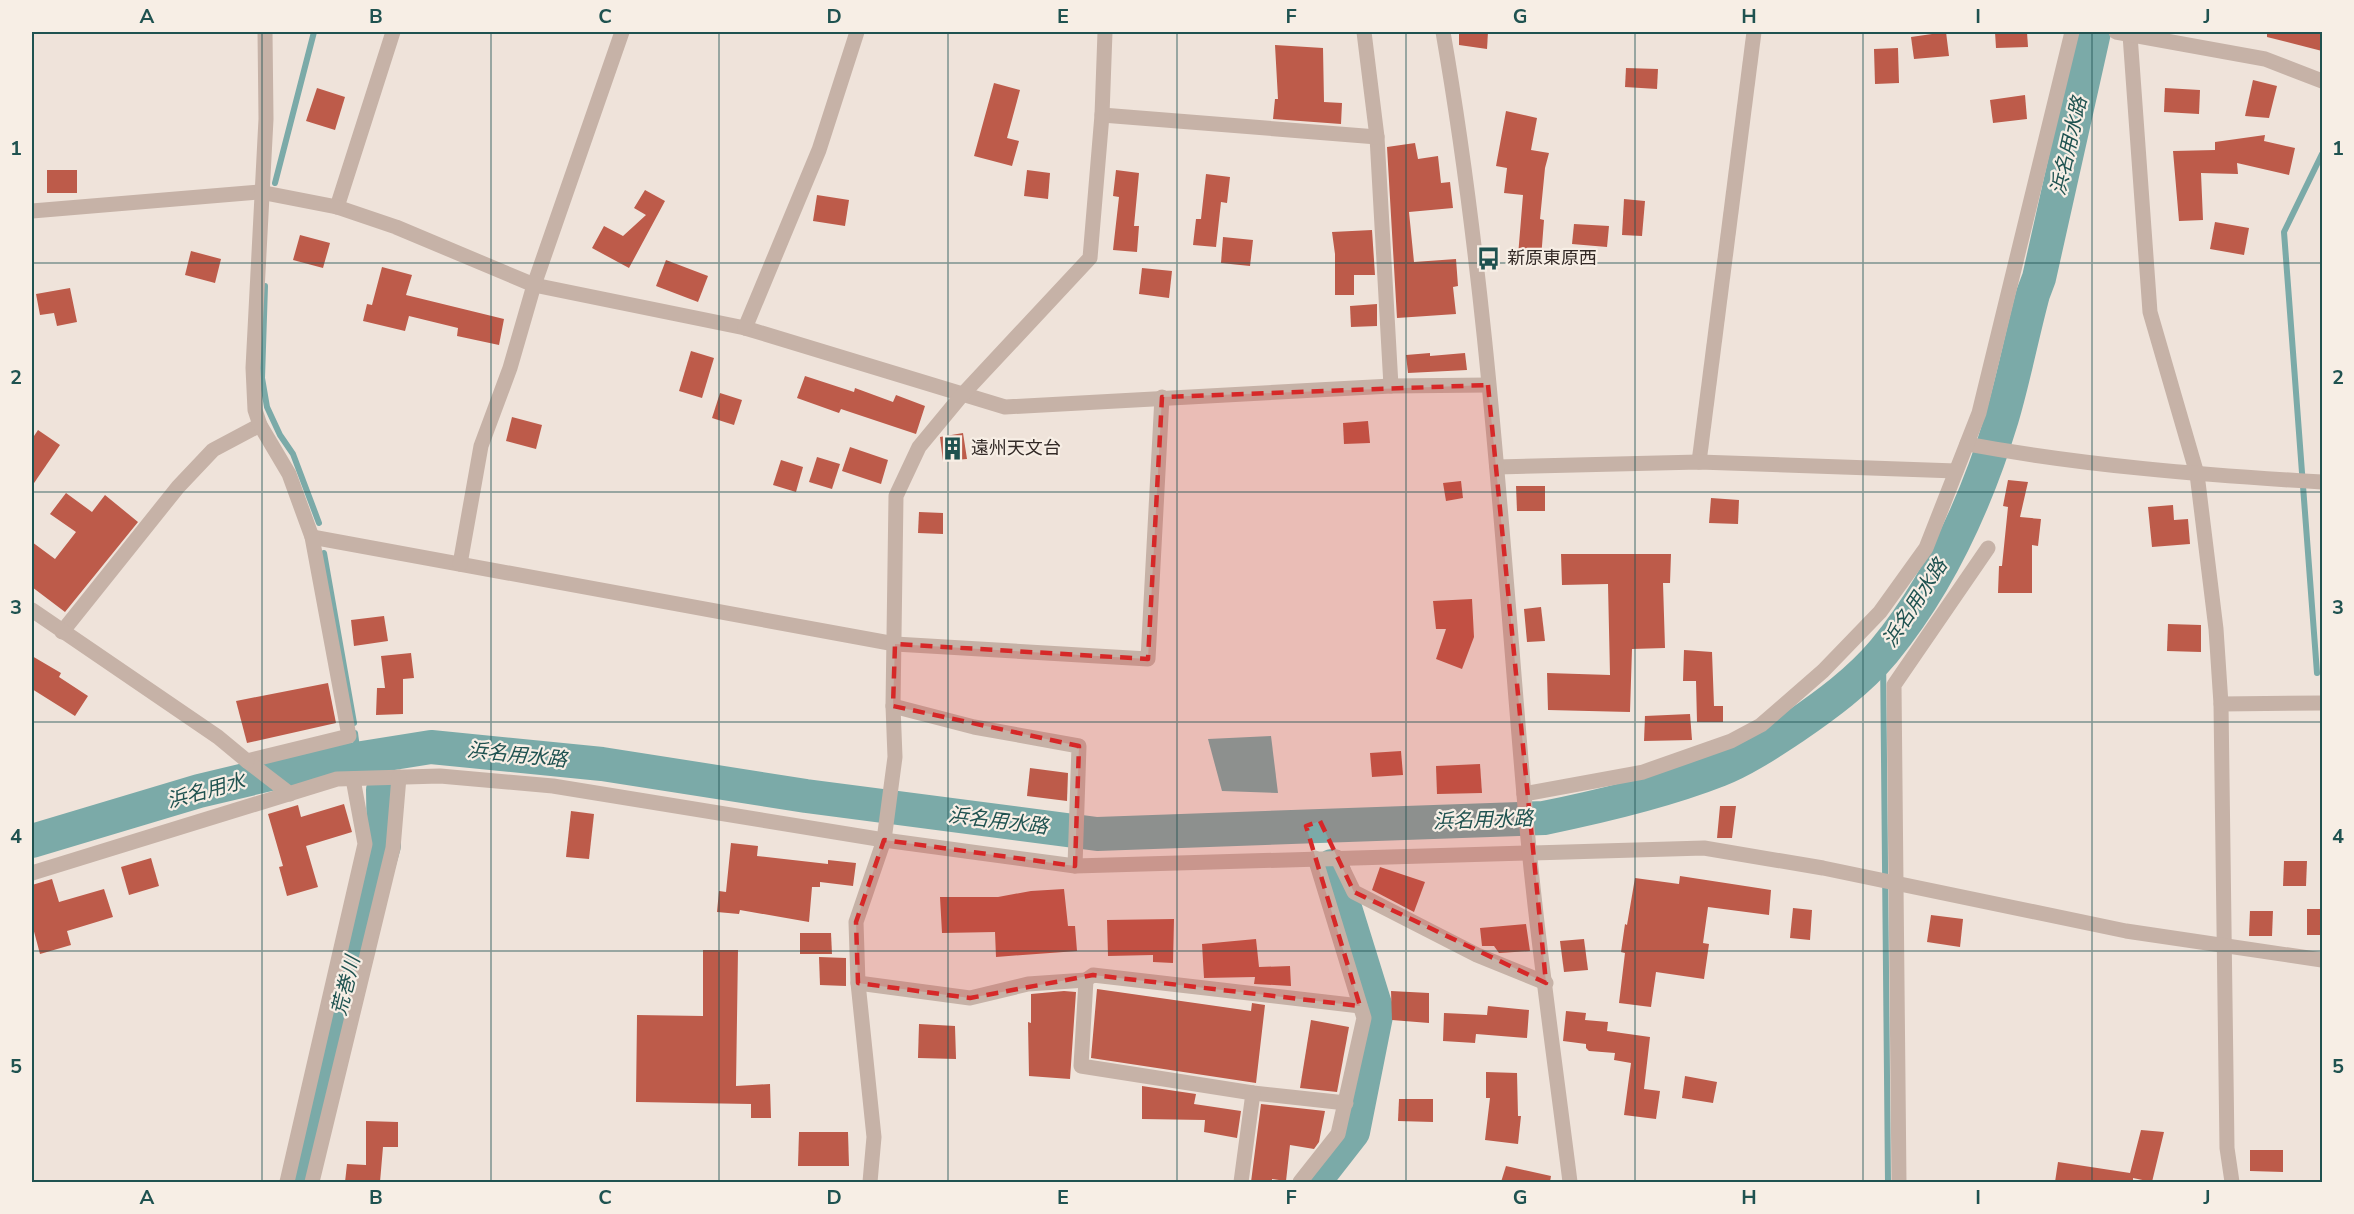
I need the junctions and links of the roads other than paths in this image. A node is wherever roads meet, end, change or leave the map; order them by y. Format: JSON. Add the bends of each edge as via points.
{"nodes":[{"id":1,"x":266,"y":32,"type":"edge"},
{"id":2,"x":393,"y":32,"type":"edge"},
{"id":3,"x":622,"y":32,"type":"edge"},
{"id":4,"x":857,"y":32,"type":"edge"},
{"id":5,"x":1105,"y":32,"type":"edge"},
{"id":6,"x":1364,"y":32,"type":"edge"},
{"id":7,"x":1443,"y":32,"type":"edge"},
{"id":8,"x":1754,"y":32,"type":"edge"},
{"id":9,"x":2072,"y":32,"type":"edge"},
{"id":10,"x":2123,"y":33,"type":"edge"},
{"id":11,"x":2322,"y":81,"type":"edge"},
{"id":12,"x":1102,"y":115,"type":"junction"},
{"id":13,"x":1377,"y":137,"type":"junction"},
{"id":14,"x":260,"y":192,"type":"junction"},
{"id":15,"x":337,"y":207,"type":"junction"},
{"id":16,"x":32,"y":211,"type":"edge"},
{"id":17,"x":534,"y":285,"type":"junction"},
{"id":18,"x":745,"y":328,"type":"junction"},
{"id":19,"x":1391,"y":386,"type":"junction"},
{"id":20,"x":1488,"y":386,"type":"junction"},
{"id":21,"x":962,"y":395,"type":"junction"},
{"id":22,"x":1162,"y":397,"type":"junction"},
{"id":23,"x":260,"y":425,"type":"junction"},
{"id":24,"x":1974,"y":446,"type":"junction"},
{"id":25,"x":1699,"y":462,"type":"junction"},
{"id":26,"x":1497,"y":467,"type":"junction"},
{"id":27,"x":1956,"y":471,"type":"junction"},
{"id":28,"x":2197,"y":474,"type":"junction"},
{"id":29,"x":2320,"y":481,"type":"edge"},
{"id":30,"x":312,"y":537,"type":"junction"},
{"id":31,"x":1988,"y":548,"type":"dead end"},
{"id":32,"x":460,"y":564,"type":"junction"},
{"id":33,"x":32,"y":610,"type":"edge"},
{"id":34,"x":62,"y":632,"type":"junction"},
{"id":35,"x":895,"y":644,"type":"junction"},
{"id":36,"x":2322,"y":703,"type":"edge"},
{"id":37,"x":2221,"y":704,"type":"junction"},
{"id":38,"x":893,"y":706,"type":"junction"},
{"id":39,"x":247,"y":761,"type":"junction"},
{"id":40,"x":399,"y":777,"type":"junction"},
{"id":41,"x":353,"y":779,"type":"junction"},
{"id":42,"x":290,"y":794,"type":"junction"},
{"id":43,"x":1524,"y":794,"type":"junction"},
{"id":44,"x":885,"y":834,"type":"junction"},
{"id":45,"x":1530,"y":854,"type":"junction"},
{"id":46,"x":1337,"y":857,"type":"junction"},
{"id":47,"x":1316,"y":858,"type":"junction"},
{"id":48,"x":1075,"y":866,"type":"junction"},
{"id":49,"x":32,"y":873,"type":"edge"},
{"id":50,"x":1894,"y":884,"type":"junction"},
{"id":51,"x":2225,"y":945,"type":"junction"},
{"id":52,"x":2322,"y":960,"type":"edge"},
{"id":53,"x":1086,"y":980,"type":"junction"},
{"id":54,"x":858,"y":983,"type":"junction"},
{"id":55,"x":1545,"y":983,"type":"junction"},
{"id":56,"x":1360,"y":1006,"type":"junction"},
{"id":57,"x":1253,"y":1093,"type":"junction"},
{"id":58,"x":1346,"y":1103,"type":"junction"},
{"id":59,"x":287,"y":1182,"type":"edge"},
{"id":60,"x":312,"y":1182,"type":"edge"},
{"id":61,"x":870,"y":1182,"type":"edge"},
{"id":62,"x":1241,"y":1182,"type":"edge"},
{"id":63,"x":1300,"y":1182,"type":"edge"},
{"id":64,"x":1570,"y":1182,"type":"edge"},
{"id":65,"x":1899,"y":1182,"type":"edge"},
{"id":66,"x":2232,"y":1182,"type":"edge"}],
"edges":[{"from":1,"to":14,"type":"street","via":[[266,119]]},
{"from":2,"to":15,"type":"street"},
{"from":3,"to":17,"type":"street"},
{"from":4,"to":18,"type":"street","via":[[819,150]]},
{"from":5,"to":12,"type":"street"},
{"from":6,"to":13,"type":"street"},
{"from":7,"to":20,"type":"street","via":[[1473,232]]},
{"from":8,"to":25,"type":"street"},
{"from":9,"to":24,"type":"street","via":[[2007,289]]},
{"from":10,"to":11,"type":"street","via":[[2265,59]]},
{"from":10,"to":28,"type":"street","via":[[2150,312]]},
{"from":12,"to":13,"type":"street"},
{"from":12,"to":21,"type":"street","via":[[1090,258]]},
{"from":13,"to":19,"type":"street"},
{"from":14,"to":15,"type":"street"},
{"from":14,"to":16,"type":"street"},
{"from":14,"to":23,"type":"street","via":[[252,368]]},
{"from":15,"to":17,"type":"street","via":[[396,227]]},
{"from":17,"to":18,"type":"street"},
{"from":17,"to":32,"type":"street","via":[[510,368],[481,446]]},
{"from":18,"to":21,"type":"street"},
{"from":19,"to":20,"type":"street"},
{"from":19,"to":22,"type":"street"},
{"from":20,"to":26,"type":"street"},
{"from":21,"to":22,"type":"street","via":[[1005,407]]},
{"from":21,"to":35,"type":"street","via":[[919,447],[896,496]]},
{"from":22,"to":35,"type":"street","via":[[1148,659]]},
{"from":23,"to":30,"type":"street","via":[[289,474]]},
{"from":23,"to":34,"type":"street","via":[[213,450],[178,487]]},
{"from":24,"to":27,"type":"street"},
{"from":24,"to":28,"type":"street"},
{"from":25,"to":26,"type":"street"},
{"from":25,"to":27,"type":"street"},
{"from":26,"to":43,"type":"street"},
{"from":27,"to":43,"type":"street","via":[[1926,548],[1880,612],[1823,671],[1761,725],[1731,741],[1644,772]]},
{"from":28,"to":29,"type":"street"},
{"from":28,"to":37,"type":"street"},
{"from":30,"to":32,"type":"street"},
{"from":30,"to":39,"type":"street","via":[[349,736]]},
{"from":31,"to":50,"type":"street","via":[[1894,685]]},
{"from":32,"to":35,"type":"street"},
{"from":33,"to":34,"type":"street"},
{"from":34,"to":39,"type":"street","via":[[218,737]]},
{"from":35,"to":38,"type":"street"},
{"from":36,"to":37,"type":"street"},
{"from":37,"to":51,"type":"street"},
{"from":38,"to":44,"type":"street","via":[[895,757]]},
{"from":38,"to":48,"type":"street","via":[[974,727],[1079,746]]},
{"from":39,"to":42,"type":"street"},
{"from":40,"to":41,"type":"street"},
{"from":40,"to":44,"type":"street","via":[[440,776],[553,786]]},
{"from":40,"to":60,"type":"street","via":[[393,848]]},
{"from":41,"to":42,"type":"street","via":[[337,779]]},
{"from":41,"to":59,"type":"street","via":[[365,844]]},
{"from":42,"to":49,"type":"street"},
{"from":43,"to":45,"type":"street"},
{"from":44,"to":48,"type":"street"},
{"from":44,"to":54,"type":"street","via":[[856,922]]},
{"from":45,"to":46,"type":"street"},
{"from":45,"to":50,"type":"street","via":[[1704,848]]},
{"from":45,"to":55,"type":"street"},
{"from":46,"to":47,"type":"street"},
{"from":46,"to":55,"type":"street","via":[[1354,892],[1477,955]]},
{"from":47,"to":48,"type":"street"},
{"from":47,"to":56,"type":"street"},
{"from":50,"to":51,"type":"street","via":[[2126,931]]},
{"from":50,"to":65,"type":"street"},
{"from":51,"to":52,"type":"street"},
{"from":51,"to":66,"type":"street","via":[[2227,1148]]},
{"from":53,"to":54,"type":"street","via":[[1028,984],[970,998]]},
{"from":53,"to":56,"type":"street","via":[[1093,975]]},
{"from":53,"to":57,"type":"street","via":[[1081,1066]]},
{"from":54,"to":61,"type":"street","via":[[874,1137]]},
{"from":55,"to":64,"type":"street"},
{"from":56,"to":58,"type":"street","via":[[1364,1018]]},
{"from":57,"to":58,"type":"street"},
{"from":57,"to":62,"type":"street"},
{"from":58,"to":63,"type":"street","via":[[1338,1134]]}]}
